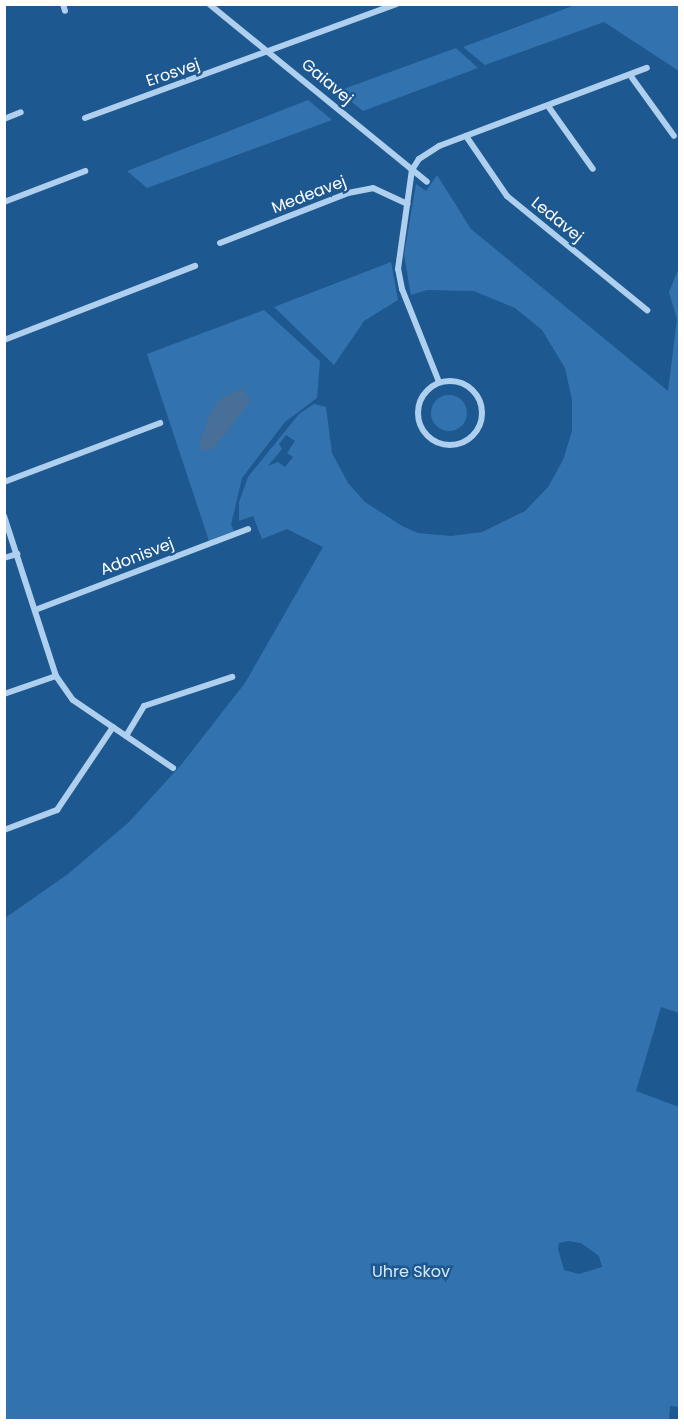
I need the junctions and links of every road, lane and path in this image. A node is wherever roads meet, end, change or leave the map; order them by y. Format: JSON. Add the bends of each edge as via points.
{"nodes":[{"id":1,"x":209,"y":4,"type":"edge"},
{"id":2,"x":397,"y":4,"type":"edge"},
{"id":3,"x":270,"y":53,"type":"junction"},
{"id":4,"x":647,"y":68,"type":"dead end"},
{"id":5,"x":630,"y":75,"type":"junction"},
{"id":6,"x":548,"y":106,"type":"junction"},
{"id":7,"x":21,"y":112,"type":"dead end"},
{"id":8,"x":85,"y":118,"type":"dead end"},
{"id":9,"x":4,"y":119,"type":"edge"},
{"id":10,"x":466,"y":136,"type":"junction"},
{"id":11,"x":674,"y":136,"type":"dead end"},
{"id":12,"x":593,"y":169,"type":"dead end"},
{"id":13,"x":412,"y":170,"type":"junction"},
{"id":14,"x":85,"y":171,"type":"dead end"},
{"id":15,"x":427,"y":182,"type":"dead end"},
{"id":16,"x":4,"y":202,"type":"edge"},
{"id":17,"x":408,"y":204,"type":"junction"},
{"id":18,"x":220,"y":243,"type":"dead end"},
{"id":19,"x":195,"y":266,"type":"dead end"},
{"id":20,"x":647,"y":310,"type":"dead end"},
{"id":21,"x":4,"y":340,"type":"edge"},
{"id":22,"x":439,"y":382,"type":"junction"},
{"id":23,"x":160,"y":423,"type":"dead end"},
{"id":24,"x":4,"y":482,"type":"edge"},
{"id":25,"x":4,"y":516,"type":"edge"},
{"id":26,"x":249,"y":529,"type":"dead end"},
{"id":27,"x":17,"y":554,"type":"junction"},
{"id":28,"x":4,"y":558,"type":"edge"},
{"id":29,"x":35,"y":610,"type":"junction"},
{"id":30,"x":56,"y":676,"type":"junction"},
{"id":31,"x":232,"y":676,"type":"dead end"},
{"id":32,"x":4,"y":694,"type":"edge"},
{"id":33,"x":113,"y":727,"type":"junction"},
{"id":34,"x":126,"y":736,"type":"junction"},
{"id":35,"x":173,"y":768,"type":"dead end"},
{"id":36,"x":4,"y":830,"type":"edge"}],
"edges":[{"from":1,"to":3,"type":"street","name":"Gaiavej"},
{"from":2,"to":3,"type":"street","name":"Erosvej"},
{"from":3,"to":8,"type":"street","name":"Erosvej"},
{"from":3,"to":13,"type":"street","name":"Gaiavej"},
{"from":4,"to":5,"type":"street"},
{"from":5,"to":6,"type":"street"},
{"from":5,"to":11,"type":"street"},
{"from":6,"to":10,"type":"street"},
{"from":6,"to":12,"type":"street"},
{"from":7,"to":9,"type":"street"},
{"from":10,"to":13,"type":"street","via":[[439,146],[419,159]]},
{"from":10,"to":20,"type":"street","name":"Ledavej","via":[[507,196]]},
{"from":13,"to":15,"type":"street","name":"Gaiavej"},
{"from":13,"to":17,"type":"street"},
{"from":14,"to":16,"type":"street"},
{"from":17,"to":18,"type":"street","name":"Medeavej","via":[[373,188],[348,193]]},
{"from":17,"to":22,"type":"street","via":[[399,269],[402,289]]},
{"from":19,"to":21,"type":"street"},
{"from":22,"to":22,"type":"street","via":[[420,399],[419,426],[435,441],[457,445],[470,438],[479,426],[482,411],[478,397],[468,386],[454,381]]},
{"from":23,"to":24,"type":"street"},
{"from":25,"to":27,"type":"street"},
{"from":26,"to":29,"type":"street","name":"Adonisvej"},
{"from":27,"to":28,"type":"street"},
{"from":27,"to":29,"type":"street"},
{"from":29,"to":30,"type":"street"},
{"from":30,"to":32,"type":"street"},
{"from":30,"to":33,"type":"street","via":[[73,700]]},
{"from":31,"to":34,"type":"street","via":[[144,705]]},
{"from":33,"to":34,"type":"street"},
{"from":33,"to":36,"type":"street","via":[[57,810]]},
{"from":34,"to":35,"type":"street"}]}
